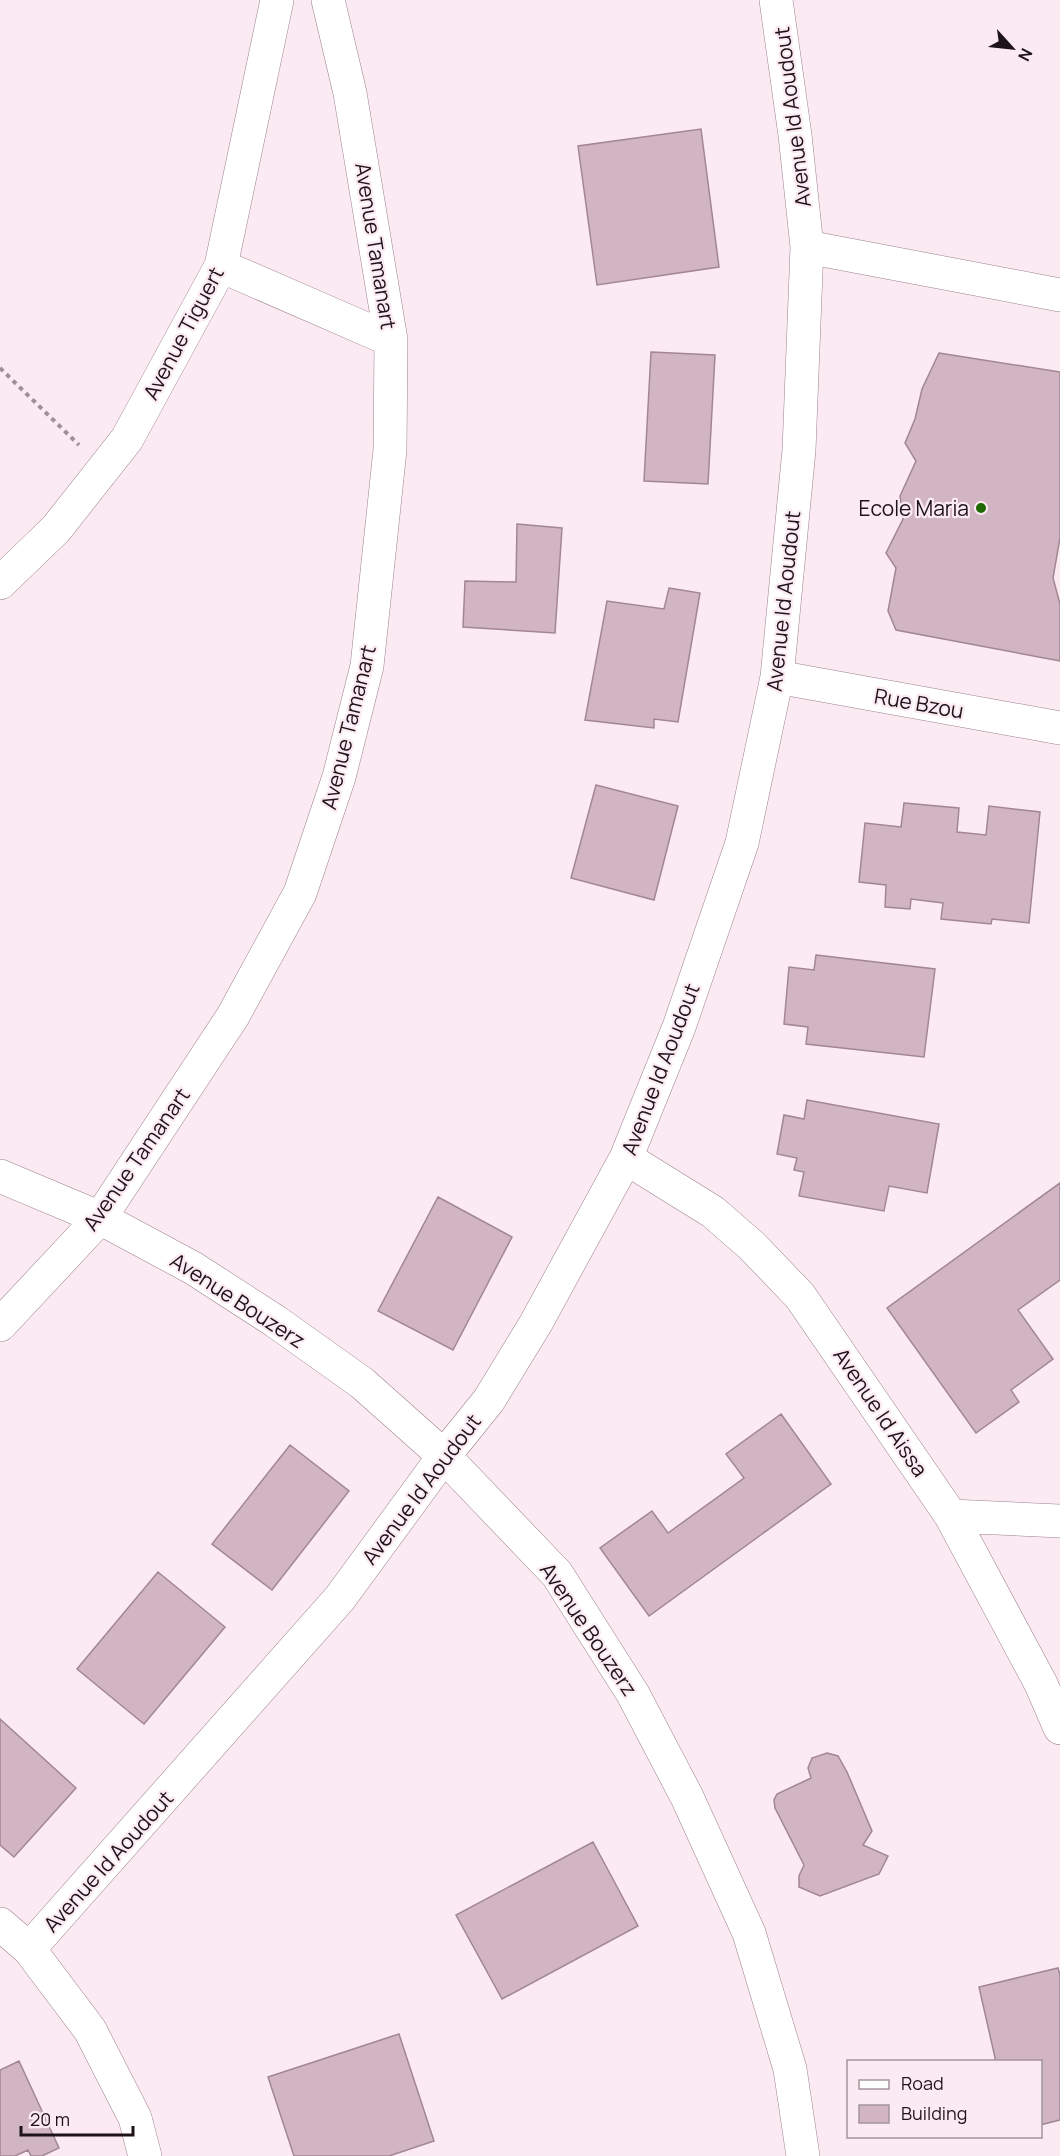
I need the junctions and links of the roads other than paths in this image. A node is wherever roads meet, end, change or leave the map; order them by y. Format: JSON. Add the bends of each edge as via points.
{"nodes":[{"id":1,"x":277,"y":0,"type":"edge"},
{"id":2,"x":328,"y":0,"type":"edge"},
{"id":3,"x":776,"y":0,"type":"edge"},
{"id":4,"x":807,"y":247,"type":"junction"},
{"id":5,"x":221,"y":266,"type":"junction"},
{"id":6,"x":1060,"y":295,"type":"edge"},
{"id":7,"x":391,"y":340,"type":"junction"},
{"id":8,"x":0,"y":584,"type":"edge"},
{"id":9,"x":777,"y":677,"type":"junction"},
{"id":10,"x":1060,"y":728,"type":"edge"},
{"id":11,"x":626,"y":1158,"type":"junction"},
{"id":12,"x":0,"y":1176,"type":"edge"},
{"id":13,"x":100,"y":1218,"type":"junction"},
{"id":14,"x":0,"y":1325,"type":"edge"},
{"id":15,"x":444,"y":1456,"type":"junction"},
{"id":16,"x":951,"y":1516,"type":"junction"},
{"id":17,"x":1060,"y":1521,"type":"edge"},
{"id":18,"x":1060,"y":1728,"type":"edge"},
{"id":19,"x":0,"y":1924,"type":"edge"},
{"id":20,"x":29,"y":1949,"type":"junction"},
{"id":21,"x":145,"y":2156,"type":"edge"},
{"id":22,"x":803,"y":2156,"type":"edge"}],
"edges":[{"from":1,"to":5,"type":"street","name":"Avenue Tiguert"},
{"from":2,"to":7,"type":"street","name":"Avenue Tamanart","via":[[350,93]]},
{"from":3,"to":4,"type":"street","name":"Avenue Id Aoudout"},
{"from":4,"to":6,"type":"street"},
{"from":4,"to":9,"type":"street","name":"Avenue Id Aoudout","via":[[799,450]]},
{"from":5,"to":7,"type":"street"},
{"from":5,"to":8,"type":"street","name":"Avenue Tiguert","via":[[128,439],[56,529]]},
{"from":7,"to":13,"type":"street","name":"Avenue Tamanart","via":[[390,450],[367,666],[335,788],[300,893],[239,1006]]},
{"from":9,"to":10,"type":"street","name":"Rue Bzou"},
{"from":9,"to":11,"type":"street","name":"Avenue Id Aoudout","via":[[742,843],[679,1027]]},
{"from":11,"to":15,"type":"street","name":"Avenue Id Aoudout","via":[[489,1400]]},
{"from":11,"to":16,"type":"street","name":"Avenue Id Aissa","via":[[713,1212],[800,1296]]},
{"from":12,"to":13,"type":"street","name":"Avenue Bouzerz"},
{"from":13,"to":14,"type":"street","name":"Avenue Tamanart"},
{"from":13,"to":15,"type":"street","name":"Avenue Bouzerz","via":[[193,1268],[275,1321],[362,1383]]},
{"from":15,"to":20,"type":"street","name":"Avenue Id Aoudout","via":[[340,1598]]},
{"from":15,"to":22,"type":"street","name":"Avenue Bouzerz","via":[[557,1574],[633,1694],[687,1797],[749,1933],[790,2069]]},
{"from":16,"to":17,"type":"street"},
{"from":16,"to":18,"type":"street","name":"Avenue Id Aissa","via":[[1041,1684]]},
{"from":19,"to":20,"type":"street"},
{"from":20,"to":21,"type":"street","via":[[90,2030],[135,2118]]}]}
